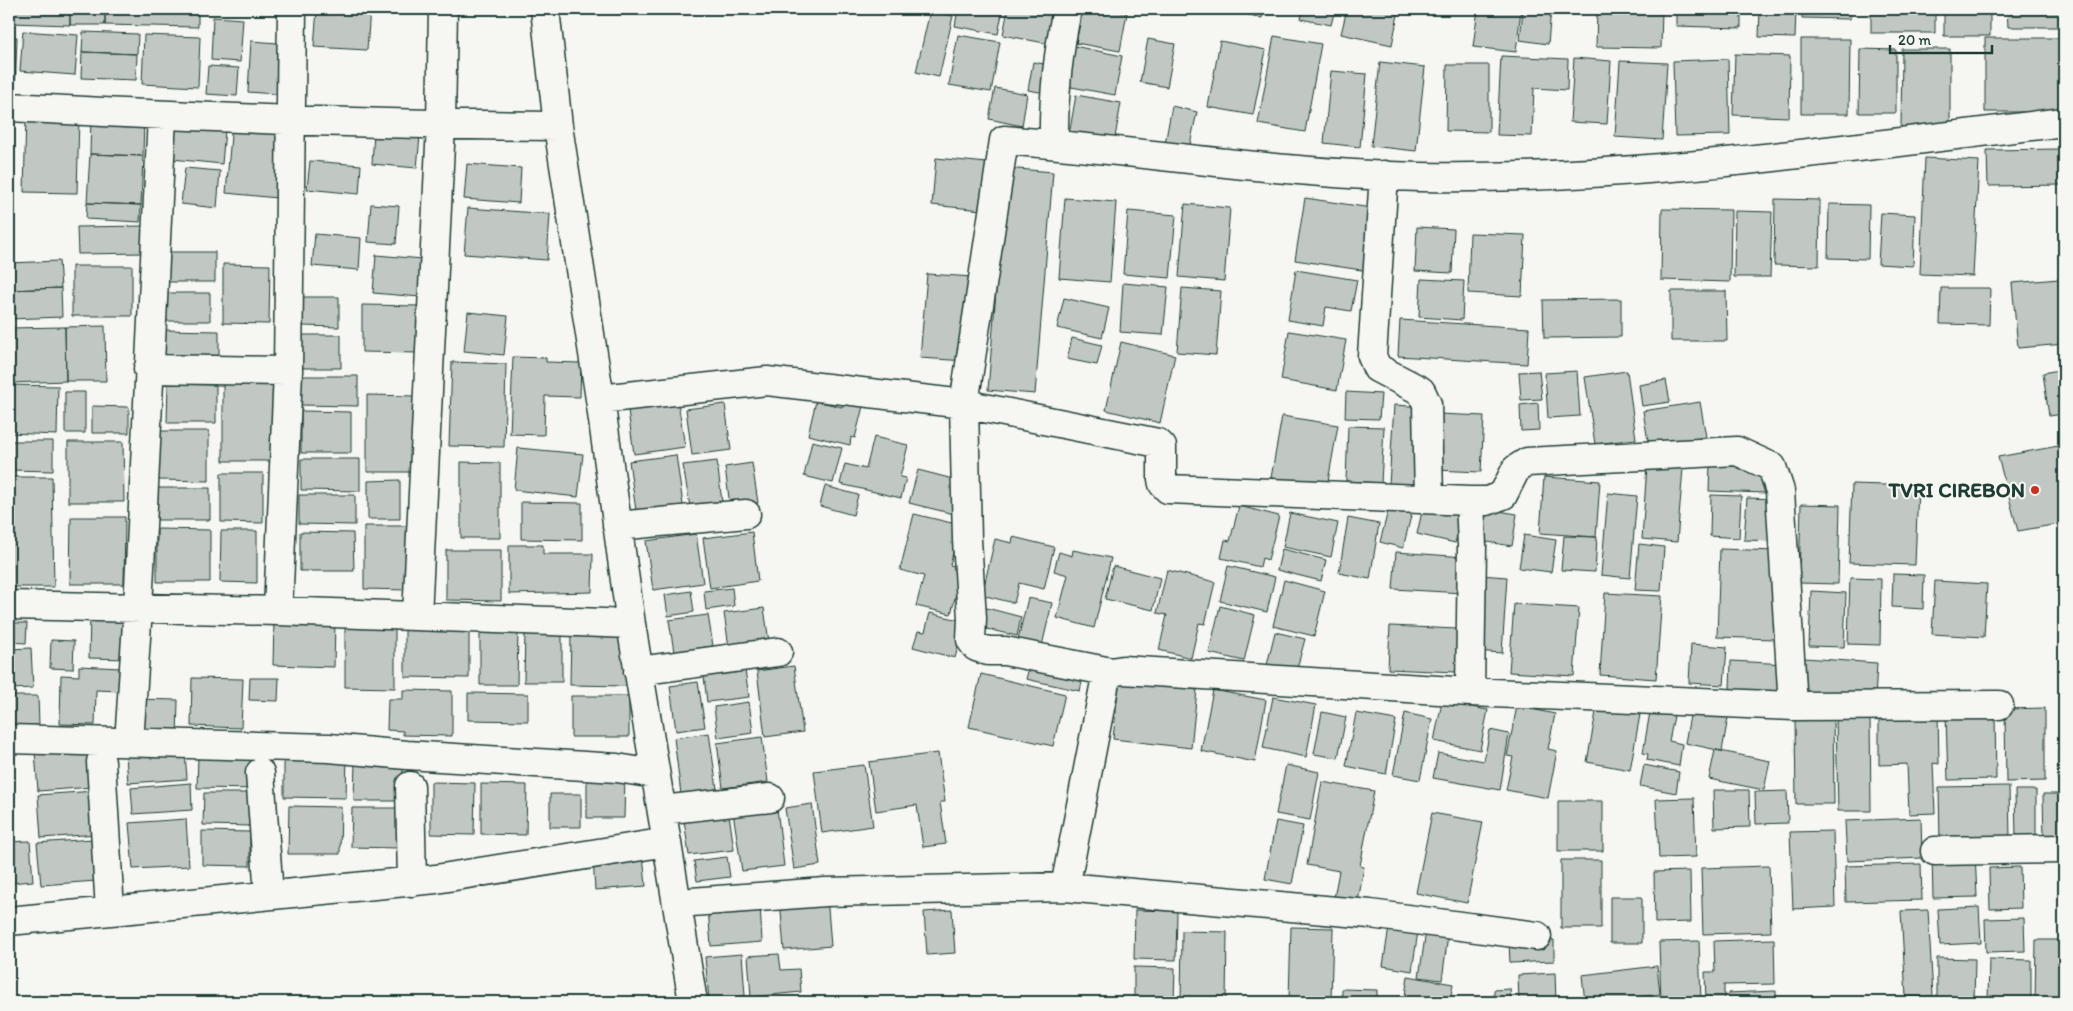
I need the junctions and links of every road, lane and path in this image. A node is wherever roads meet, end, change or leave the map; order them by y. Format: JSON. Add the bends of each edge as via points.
{"nodes":[{"id":1,"x":292,"y":9,"type":"edge"},
{"id":2,"x":443,"y":9,"type":"edge"},
{"id":3,"x":545,"y":9,"type":"edge"},
{"id":4,"x":1067,"y":9,"type":"edge"},
{"id":5,"x":9,"y":108,"type":"edge"},
{"id":6,"x":162,"y":116,"type":"junction"},
{"id":7,"x":291,"y":121,"type":"junction"},
{"id":8,"x":2064,"y":122,"type":"edge"},
{"id":9,"x":441,"y":125,"type":"junction"},
{"id":10,"x":558,"y":126,"type":"junction"},
{"id":11,"x":1054,"y":144,"type":"junction"},
{"id":12,"x":1384,"y":176,"type":"junction"},
{"id":13,"x":148,"y":370,"type":"junction"},
{"id":14,"x":288,"y":371,"type":"junction"},
{"id":15,"x":600,"y":399,"type":"junction"},
{"id":16,"x":964,"y":404,"type":"junction"},
{"id":17,"x":1429,"y":499,"type":"junction"},
{"id":18,"x":1470,"y":501,"type":"junction"},
{"id":19,"x":746,"y":514,"type":"dead end"},
{"id":20,"x":617,"y":526,"type":"junction"},
{"id":21,"x":9,"y":604,"type":"edge"},
{"id":22,"x":138,"y":608,"type":"junction"},
{"id":23,"x":278,"y":611,"type":"junction"},
{"id":24,"x":418,"y":616,"type":"junction"},
{"id":25,"x":630,"y":624,"type":"junction"},
{"id":26,"x":778,"y":652,"type":"dead end"},
{"id":27,"x":638,"y":671,"type":"junction"},
{"id":28,"x":1111,"y":672,"type":"junction"},
{"id":29,"x":1470,"y":692,"type":"junction"},
{"id":30,"x":1999,"y":704,"type":"dead end"},
{"id":31,"x":1793,"y":706,"type":"junction"},
{"id":32,"x":9,"y":740,"type":"edge"},
{"id":33,"x":129,"y":742,"type":"junction"},
{"id":34,"x":101,"y":762,"type":"dead end"},
{"id":35,"x":260,"y":773,"type":"dead end"},
{"id":36,"x":655,"y":774,"type":"junction"},
{"id":37,"x":410,"y":786,"type":"dead end"},
{"id":38,"x":770,"y":798,"type":"dead end"},
{"id":39,"x":662,"y":810,"type":"junction"},
{"id":40,"x":666,"y":842,"type":"junction"},
{"id":41,"x":2064,"y":849,"type":"edge"},
{"id":42,"x":1935,"y":851,"type":"dead end"},
{"id":43,"x":412,"y":882,"type":"junction"},
{"id":44,"x":1065,"y":887,"type":"junction"},
{"id":45,"x":269,"y":895,"type":"junction"},
{"id":46,"x":678,"y":903,"type":"junction"},
{"id":47,"x":110,"y":911,"type":"junction"},
{"id":48,"x":9,"y":921,"type":"edge"},
{"id":49,"x":1537,"y":936,"type":"dead end"},
{"id":50,"x":693,"y":1002,"type":"edge"}],
"edges":[{"from":1,"to":7,"type":"street"},
{"from":2,"to":9,"type":"street"},
{"from":3,"to":10,"type":"street"},
{"from":4,"to":11,"type":"street","via":[[1060,43]]},
{"from":5,"to":6,"type":"street"},
{"from":6,"to":7,"type":"street"},
{"from":6,"to":13,"type":"street"},
{"from":7,"to":9,"type":"street"},
{"from":7,"to":14,"type":"street"},
{"from":8,"to":12,"type":"street","via":[[1671,168],[1523,176]]},
{"from":9,"to":10,"type":"street"},
{"from":9,"to":24,"type":"street"},
{"from":10,"to":15,"type":"street"},
{"from":11,"to":12,"type":"street","via":[[1189,160]]},
{"from":11,"to":16,"type":"street","via":[[1004,140]]},
{"from":12,"to":17,"type":"street","via":[[1372,356],[1377,368],[1421,391],[1427,404]]},
{"from":13,"to":14,"type":"street"},
{"from":13,"to":22,"type":"street"},
{"from":14,"to":23,"type":"street"},
{"from":15,"to":16,"type":"street","via":[[767,381]]},
{"from":15,"to":20,"type":"street"},
{"from":16,"to":17,"type":"street","via":[[1158,443],[1162,447],[1162,480],[1168,489]]},
{"from":16,"to":28,"type":"street","via":[[972,643],[988,651],[1005,650]]},
{"from":17,"to":18,"type":"street"},
{"from":18,"to":29,"type":"street"},
{"from":18,"to":31,"type":"street","via":[[1487,501],[1503,495],[1516,469],[1527,462],[1737,452],[1772,467],[1780,491]]},
{"from":19,"to":20,"type":"street"},
{"from":20,"to":25,"type":"street"},
{"from":21,"to":22,"type":"street"},
{"from":22,"to":23,"type":"street"},
{"from":22,"to":33,"type":"street"},
{"from":23,"to":24,"type":"street"},
{"from":24,"to":25,"type":"street"},
{"from":25,"to":27,"type":"street"},
{"from":26,"to":27,"type":"street"},
{"from":27,"to":36,"type":"street"},
{"from":28,"to":29,"type":"street","via":[[1123,670]]},
{"from":28,"to":44,"type":"street","via":[[1106,682]]},
{"from":29,"to":31,"type":"street"},
{"from":30,"to":31,"type":"street"},
{"from":32,"to":33,"type":"street"},
{"from":33,"to":36,"type":"street","via":[[329,748],[617,768]]},
{"from":34,"to":47,"type":"street"},
{"from":35,"to":45,"type":"street"},
{"from":36,"to":39,"type":"street"},
{"from":37,"to":43,"type":"street"},
{"from":38,"to":39,"type":"street"},
{"from":39,"to":40,"type":"street"},
{"from":40,"to":43,"type":"street"},
{"from":40,"to":46,"type":"street"},
{"from":41,"to":42,"type":"street"},
{"from":43,"to":45,"type":"street"},
{"from":44,"to":46,"type":"street","via":[[825,892]]},
{"from":44,"to":49,"type":"street","via":[[1370,914]]},
{"from":45,"to":47,"type":"street"},
{"from":46,"to":50,"type":"street"},
{"from":47,"to":48,"type":"street"}]}
